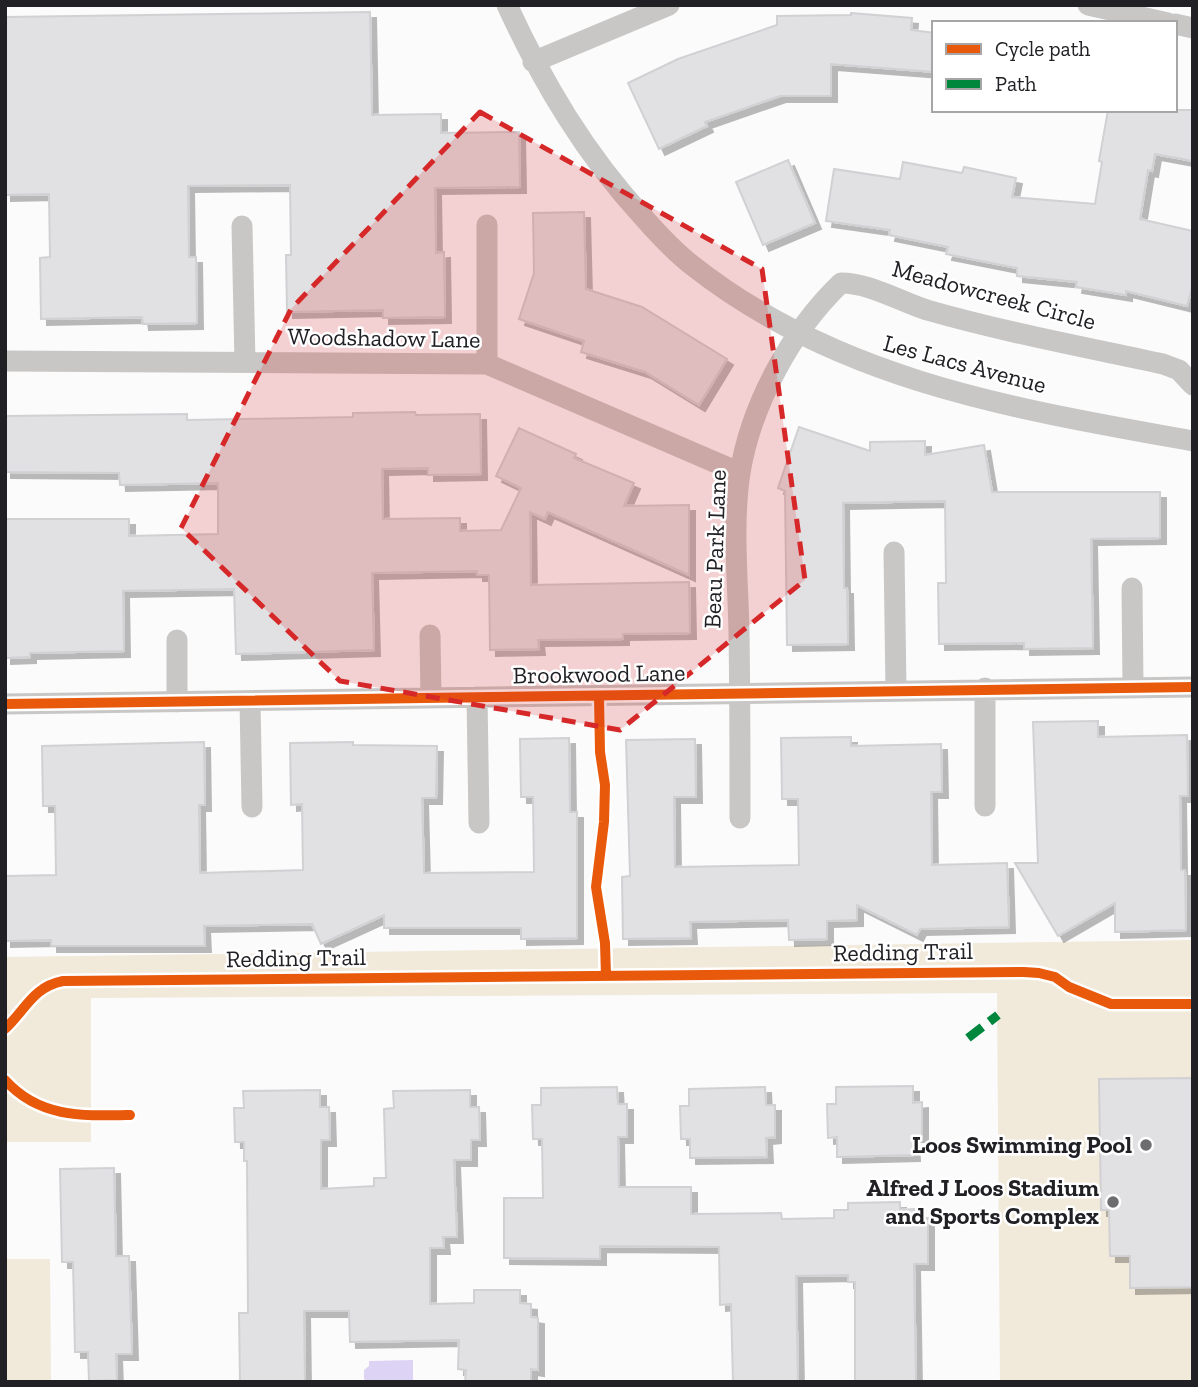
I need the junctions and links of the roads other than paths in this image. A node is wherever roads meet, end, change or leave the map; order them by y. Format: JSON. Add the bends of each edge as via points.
{"nodes":[{"id":1,"x":507,"y":5,"type":"edge"},
{"id":2,"x":669,"y":5,"type":"edge"},
{"id":3,"x":1088,"y":5,"type":"edge"},
{"id":4,"x":1159,"y":21,"type":"edge"},
{"id":5,"x":533,"y":62,"type":"junction"},
{"id":6,"x":487,"y":225,"type":"dead end"},
{"id":7,"x":242,"y":226,"type":"dead end"},
{"id":8,"x":799,"y":334,"type":"junction"},
{"id":9,"x":5,"y":361,"type":"edge"},
{"id":10,"x":245,"y":362,"type":"junction"},
{"id":11,"x":487,"y":364,"type":"junction"},
{"id":12,"x":1193,"y":385,"type":"edge"},
{"id":13,"x":1193,"y":441,"type":"edge"},
{"id":14,"x":740,"y":473,"type":"junction"},
{"id":15,"x":894,"y":552,"type":"dead end"},
{"id":16,"x":1132,"y":588,"type":"dead end"},
{"id":17,"x":430,"y":635,"type":"dead end"},
{"id":18,"x":177,"y":640,"type":"dead end"},
{"id":19,"x":1133,"y":687,"type":"junction"},
{"id":20,"x":1193,"y":687,"type":"edge"},
{"id":21,"x":985,"y":688,"type":"junction"},
{"id":22,"x":896,"y":690,"type":"junction"},
{"id":23,"x":740,"y":693,"type":"junction"},
{"id":24,"x":477,"y":697,"type":"junction"},
{"id":25,"x":431,"y":698,"type":"junction"},
{"id":26,"x":250,"y":701,"type":"junction"},
{"id":27,"x":177,"y":702,"type":"junction"},
{"id":28,"x":5,"y":704,"type":"edge"},
{"id":29,"x":985,"y":806,"type":"dead end"},
{"id":30,"x":252,"y":807,"type":"dead end"},
{"id":31,"x":740,"y":818,"type":"dead end"},
{"id":32,"x":479,"y":823,"type":"dead end"}],
"edges":[{"from":1,"to":5,"type":"street","name":"Les Lacs Avenue"},
{"from":2,"to":5,"type":"street"},
{"from":3,"to":4,"type":"street"},
{"from":5,"to":8,"type":"street","name":"Les Lacs Avenue","via":[[613,185],[662,238],[693,266]]},
{"from":6,"to":11,"type":"street"},
{"from":7,"to":10,"type":"street"},
{"from":8,"to":12,"type":"street","name":"Meadowcreek Circle","via":[[841,283],[854,283],[925,309],[1163,364],[1179,370]]},
{"from":8,"to":13,"type":"street","name":"Les Lacs Avenue","via":[[863,363],[949,391]]},
{"from":8,"to":14,"type":"street","name":"Beau Park Lane","via":[[754,421]]},
{"from":9,"to":10,"type":"street","name":"Woodshadow Lane"},
{"from":10,"to":11,"type":"street","name":"Woodshadow Lane"},
{"from":11,"to":14,"type":"street","name":"Woodshadow Lane"},
{"from":14,"to":23,"type":"street","name":"Beau Park Lane"},
{"from":15,"to":22,"type":"street"},
{"from":16,"to":19,"type":"street"},
{"from":17,"to":25,"type":"street"},
{"from":18,"to":27,"type":"street"},
{"from":19,"to":20,"type":"street","name":"Brookwood Lane"},
{"from":19,"to":21,"type":"street","name":"Brookwood Lane"},
{"from":21,"to":22,"type":"street","name":"Brookwood Lane"},
{"from":21,"to":29,"type":"street"},
{"from":22,"to":23,"type":"street","name":"Brookwood Lane"},
{"from":23,"to":24,"type":"street","name":"Brookwood Lane"},
{"from":23,"to":31,"type":"street","name":"Beau Park Lane"},
{"from":24,"to":25,"type":"street","name":"Brookwood Lane"},
{"from":24,"to":32,"type":"street"},
{"from":25,"to":26,"type":"street","name":"Brookwood Lane"},
{"from":26,"to":27,"type":"street","name":"Brookwood Lane"},
{"from":26,"to":30,"type":"street"},
{"from":27,"to":28,"type":"street","name":"Brookwood Lane"}]}
